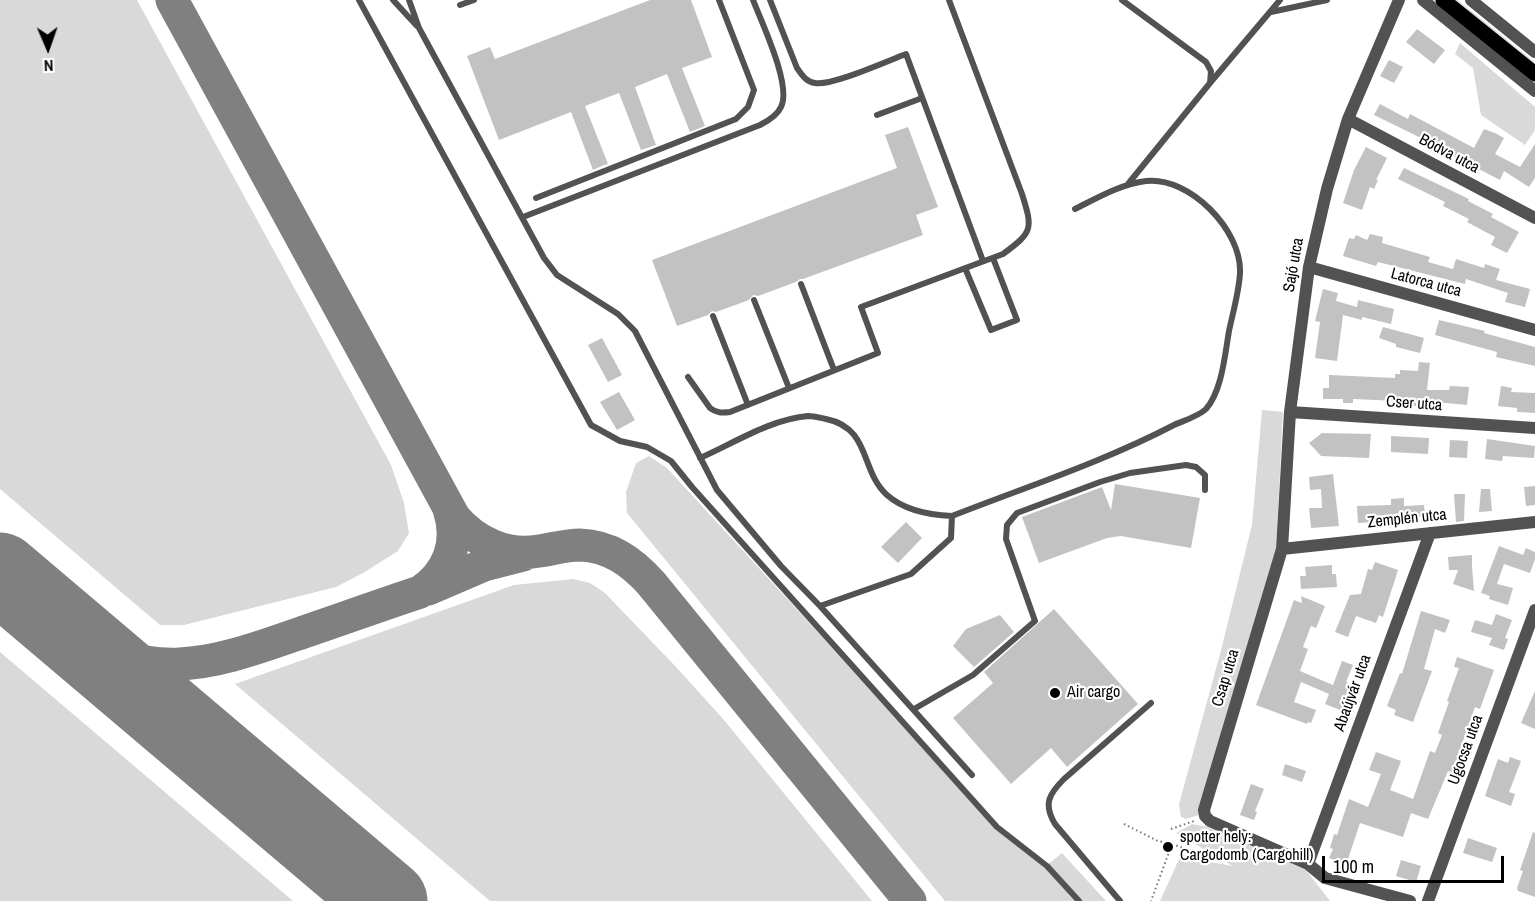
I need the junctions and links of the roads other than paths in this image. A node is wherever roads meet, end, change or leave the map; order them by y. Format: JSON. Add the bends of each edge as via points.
{"nodes":[{"id":1,"x":359,"y":0,"type":"edge"},
{"id":2,"x":393,"y":0,"type":"edge"},
{"id":3,"x":409,"y":0,"type":"edge"},
{"id":4,"x":474,"y":0,"type":"edge"},
{"id":5,"x":718,"y":0,"type":"edge"},
{"id":6,"x":753,"y":0,"type":"edge"},
{"id":7,"x":770,"y":0,"type":"edge"},
{"id":8,"x":949,"y":0,"type":"edge"},
{"id":9,"x":1122,"y":0,"type":"edge"},
{"id":10,"x":1280,"y":0,"type":"edge"},
{"id":11,"x":1327,"y":0,"type":"edge"},
{"id":12,"x":1399,"y":0,"type":"edge"},
{"id":13,"x":1424,"y":0,"type":"edge"},
{"id":14,"x":1443,"y":0,"type":"edge"},
{"id":15,"x":1471,"y":0,"type":"edge"},
{"id":16,"x":460,"y":6,"type":"dead end"},
{"id":17,"x":1270,"y":12,"type":"junction"},
{"id":18,"x":419,"y":28,"type":"junction"},
{"id":19,"x":1535,"y":52,"type":"edge"},
{"id":20,"x":1535,"y":74,"type":"edge"},
{"id":21,"x":1210,"y":83,"type":"junction"},
{"id":22,"x":1535,"y":91,"type":"edge"},
{"id":23,"x":922,"y":98,"type":"junction"},
{"id":24,"x":877,"y":115,"type":"dead end"},
{"id":25,"x":1348,"y":119,"type":"junction"},
{"id":26,"x":1127,"y":184,"type":"junction"},
{"id":27,"x":536,"y":198,"type":"dead end"},
{"id":28,"x":1075,"y":209,"type":"dead end"},
{"id":29,"x":523,"y":217,"type":"junction"},
{"id":30,"x":1535,"y":218,"type":"edge"},
{"id":31,"x":993,"y":258,"type":"junction"},
{"id":32,"x":983,"y":261,"type":"junction"},
{"id":33,"x":1309,"y":267,"type":"junction"},
{"id":34,"x":965,"y":268,"type":"junction"},
{"id":35,"x":801,"y":284,"type":"dead end"},
{"id":36,"x":754,"y":300,"type":"dead end"},
{"id":37,"x":713,"y":316,"type":"dead end"},
{"id":38,"x":1535,"y":330,"type":"edge"},
{"id":39,"x":834,"y":370,"type":"junction"},
{"id":40,"x":688,"y":377,"type":"dead end"},
{"id":41,"x":789,"y":388,"type":"junction"},
{"id":42,"x":748,"y":405,"type":"junction"},
{"id":43,"x":1290,"y":412,"type":"junction"},
{"id":44,"x":1535,"y":428,"type":"edge"},
{"id":45,"x":700,"y":458,"type":"junction"},
{"id":46,"x":1205,"y":490,"type":"dead end"},
{"id":47,"x":952,"y":516,"type":"junction"},
{"id":48,"x":1535,"y":522,"type":"edge"},
{"id":49,"x":1430,"y":533,"type":"junction"},
{"id":50,"x":1282,"y":549,"type":"junction"},
{"id":51,"x":820,"y":606,"type":"junction"},
{"id":52,"x":1535,"y":610,"type":"edge"},
{"id":53,"x":1151,"y":703,"type":"dead end"},
{"id":54,"x":914,"y":709,"type":"junction"},
{"id":55,"x":972,"y":775,"type":"dead end"},
{"id":56,"x":1308,"y":864,"type":"junction"},
{"id":57,"x":1079,"y":901,"type":"edge"},
{"id":58,"x":1120,"y":901,"type":"edge"},
{"id":59,"x":1410,"y":901,"type":"edge"},
{"id":60,"x":1428,"y":901,"type":"edge"}],
"edges":[{"from":1,"to":57,"type":"lane","via":[[591,425],[671,461],[990,819],[1047,866]]},
{"from":2,"to":18,"type":"lane"},
{"from":3,"to":18,"type":"lane"},
{"from":4,"to":16,"type":"lane"},
{"from":5,"to":27,"type":"lane","via":[[754,90],[748,107],[736,119]]},
{"from":6,"to":29,"type":"lane","via":[[784,83],[784,99],[777,114],[760,125]]},
{"from":7,"to":23,"type":"lane","via":[[804,78],[812,83],[831,82],[906,54]]},
{"from":8,"to":31,"type":"lane","via":[[1030,220],[1020,241]]},
{"from":9,"to":21,"type":"lane","via":[[1206,62],[1211,71]]},
{"from":10,"to":17,"type":"lane"},
{"from":11,"to":17,"type":"lane"},
{"from":12,"to":25,"type":"street","name":"Sajó utca"},
{"from":13,"to":22,"type":"street"},
{"from":14,"to":20,"type":"main road"},
{"from":15,"to":19,"type":"street"},
{"from":17,"to":21,"type":"lane"},
{"from":18,"to":29,"type":"lane"},
{"from":21,"to":26,"type":"lane"},
{"from":23,"to":24,"type":"lane"},
{"from":23,"to":32,"type":"lane"},
{"from":25,"to":30,"type":"street","name":"Bódva utca"},
{"from":25,"to":33,"type":"street","name":"Sajó utca"},
{"from":26,"to":28,"type":"lane"},
{"from":26,"to":47,"type":"lane","via":[[1149,180],[1174,185],[1198,198],[1220,218],[1237,252],[1240,272],[1220,381],[1206,409],[1146,440]]},
{"from":29,"to":45,"type":"lane","via":[[557,275],[618,314],[635,331]]},
{"from":31,"to":32,"type":"lane"},
{"from":31,"to":34,"type":"lane","via":[[1017,320],[991,330]]},
{"from":32,"to":34,"type":"lane"},
{"from":33,"to":38,"type":"street","name":"Latorca utca"},
{"from":33,"to":43,"type":"street","name":"Sajó utca"},
{"from":34,"to":39,"type":"lane","via":[[861,307],[878,353]]},
{"from":35,"to":39,"type":"lane"},
{"from":36,"to":41,"type":"lane"},
{"from":37,"to":42,"type":"lane"},
{"from":39,"to":41,"type":"lane"},
{"from":40,"to":42,"type":"lane","via":[[715,411],[730,412]]},
{"from":41,"to":42,"type":"lane"},
{"from":43,"to":44,"type":"street","name":"Cser utca"},
{"from":43,"to":50,"type":"street","name":"Sajó utca"},
{"from":45,"to":47,"type":"lane","via":[[775,424],[809,416],[836,421],[852,430],[886,494],[929,515]]},
{"from":45,"to":51,"type":"lane","via":[[717,490],[736,514]]},
{"from":46,"to":54,"type":"lane","via":[[1205,475],[1196,466],[1186,465],[1130,473],[1017,513],[1007,525],[1006,539],[1035,621],[973,675]]},
{"from":47,"to":51,"type":"lane","via":[[951,538],[911,574]]},
{"from":48,"to":49,"type":"street","name":"Zemplén utca"},
{"from":49,"to":50,"type":"street","name":"Zemplén utca"},
{"from":49,"to":56,"type":"street","name":"Abaújvár utca"},
{"from":50,"to":56,"type":"street","name":"Csap utca","via":[[1204,810],[1210,821]]},
{"from":51,"to":54,"type":"lane"},
{"from":52,"to":60,"type":"street","name":"Ugocsa utca"},
{"from":53,"to":58,"type":"lane","via":[[1064,779],[1049,799],[1055,824]]},
{"from":54,"to":55,"type":"lane"},
{"from":56,"to":59,"type":"street","via":[[1332,881]]}]}
